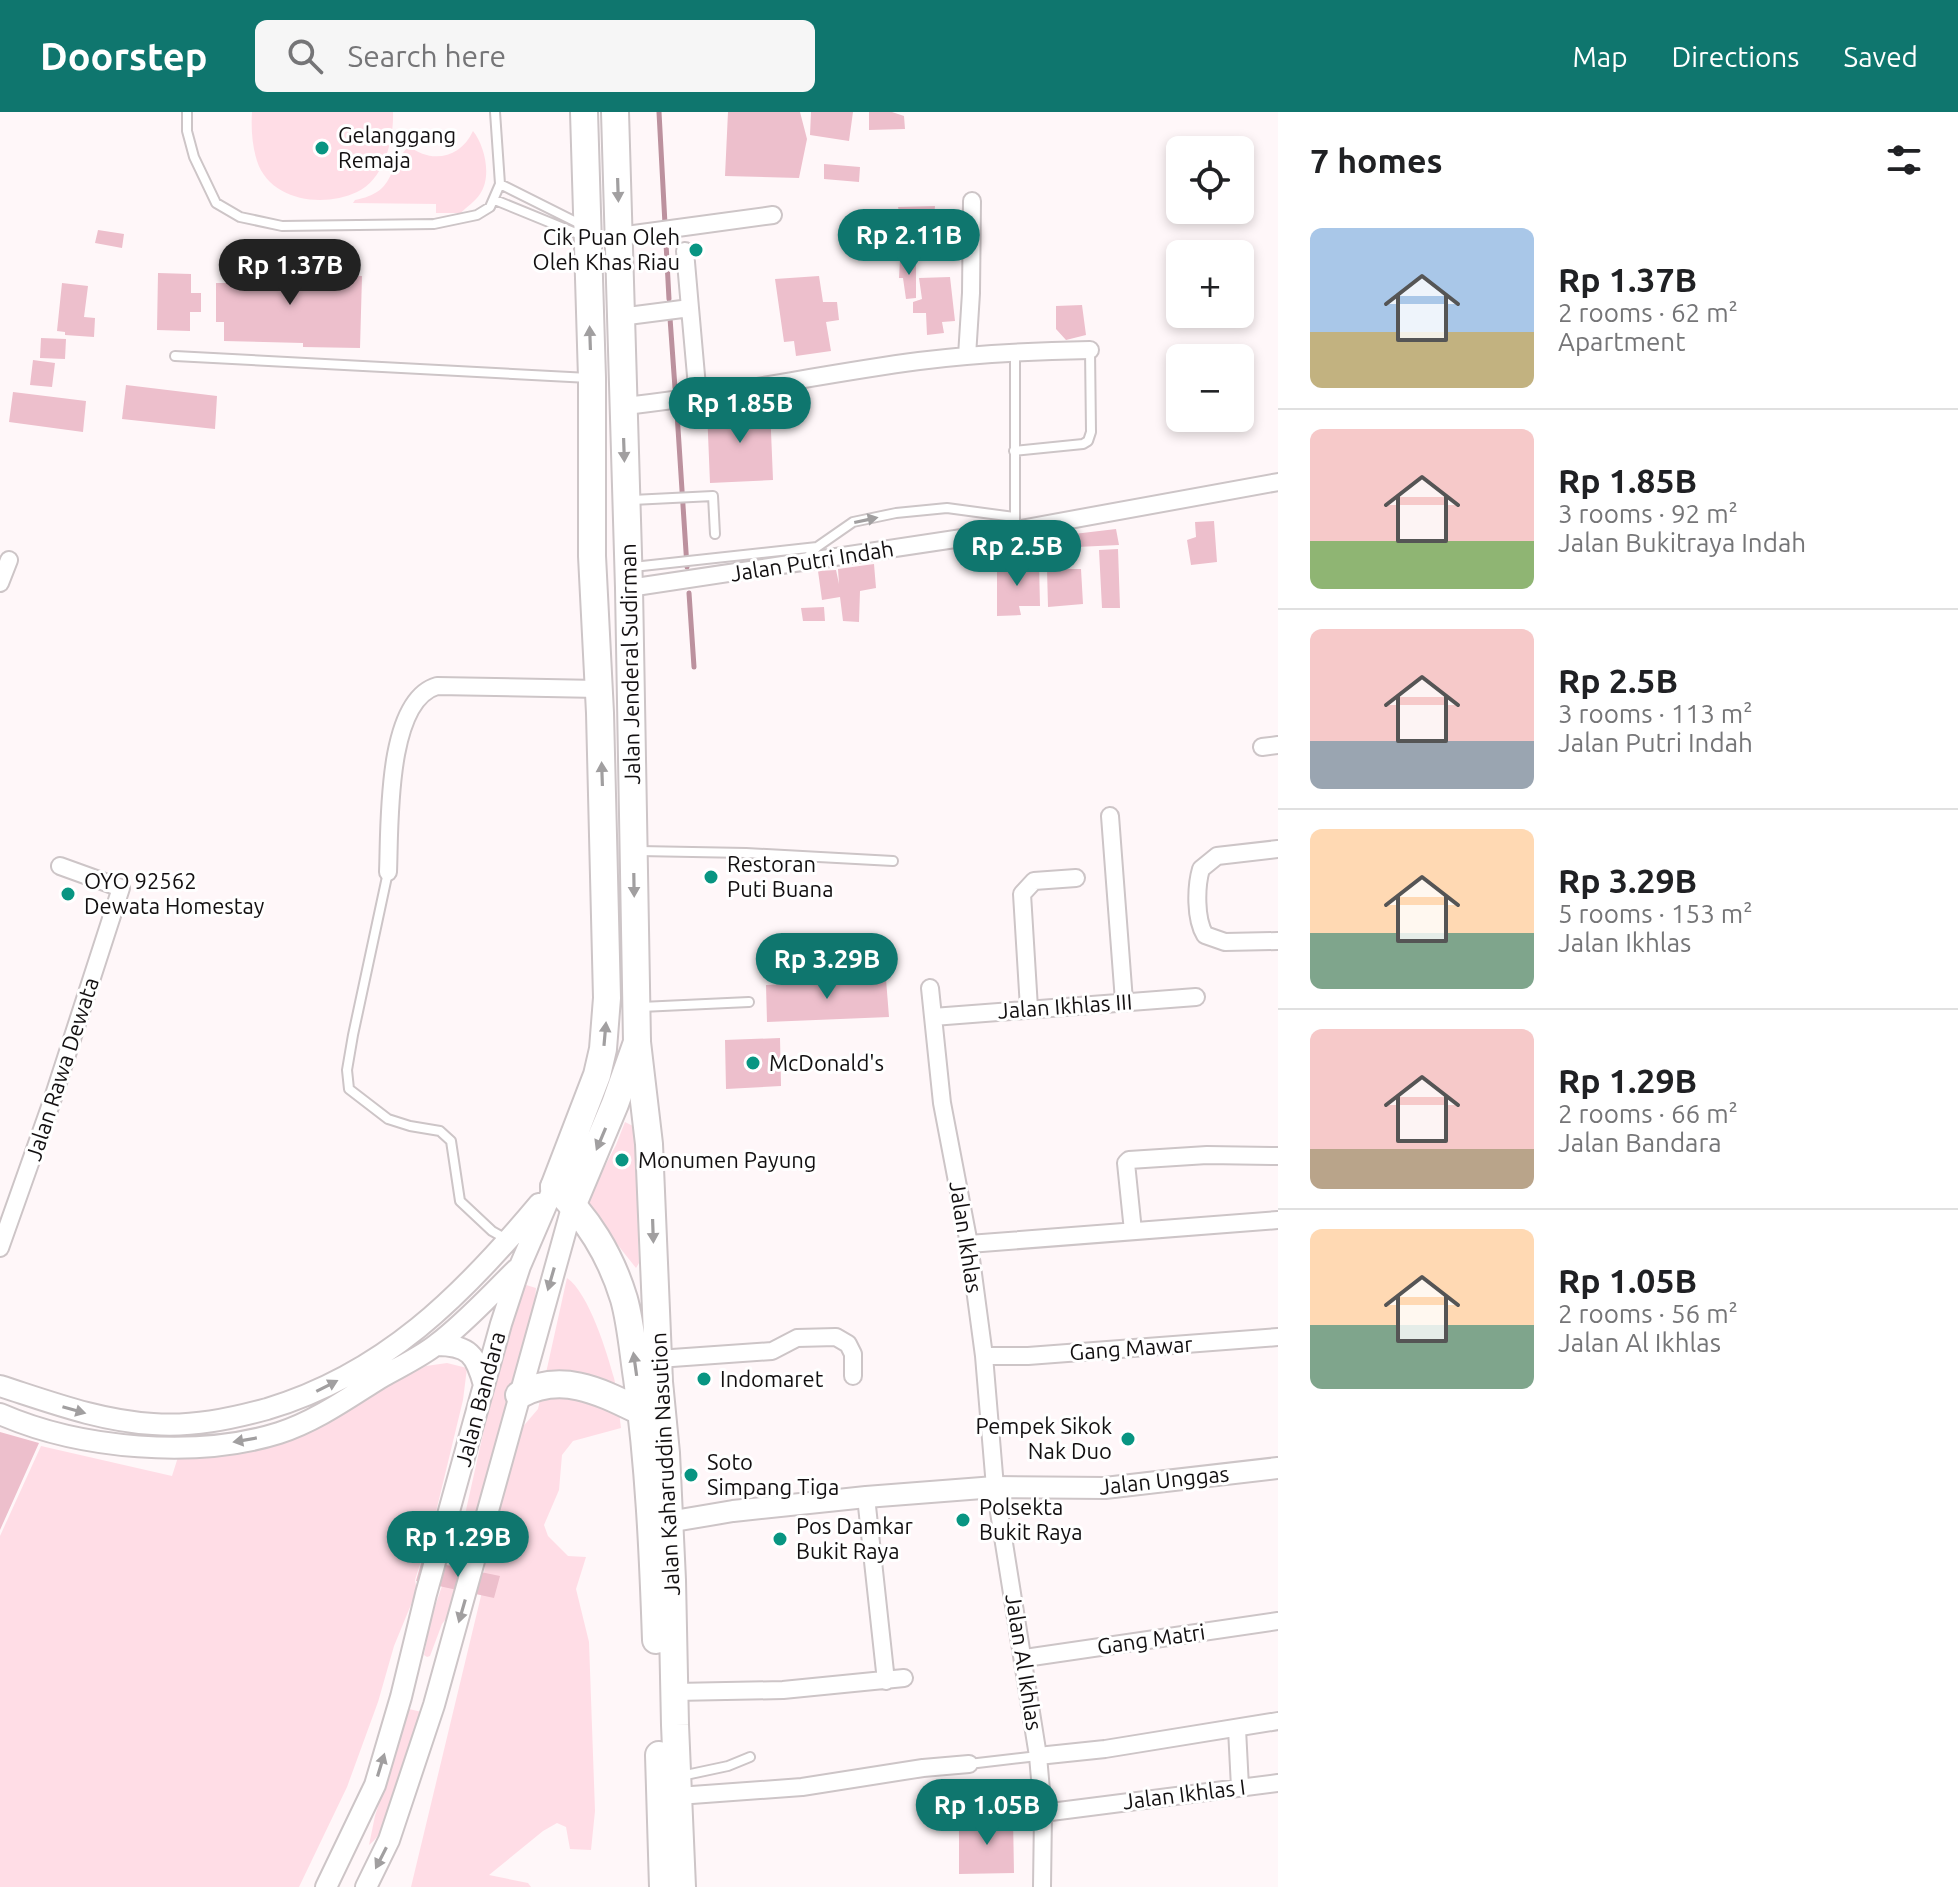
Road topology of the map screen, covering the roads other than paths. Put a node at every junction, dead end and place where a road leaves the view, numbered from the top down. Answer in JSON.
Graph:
{"nodes":[{"id":1,"x":187,"y":112,"type":"edge"},
{"id":2,"x":495,"y":112,"type":"edge"},
{"id":3,"x":584,"y":112,"type":"edge"},
{"id":4,"x":615,"y":112,"type":"edge"},
{"id":5,"x":500,"y":184,"type":"junction"},
{"id":6,"x":495,"y":200,"type":"junction"},
{"id":7,"x":972,"y":201,"type":"dead end"},
{"id":8,"x":773,"y":215,"type":"dead end"},
{"id":9,"x":587,"y":232,"type":"junction"},
{"id":10,"x":619,"y":236,"type":"junction"},
{"id":11,"x":685,"y":251,"type":"dead end"},
{"id":12,"x":690,"y":308,"type":"junction"},
{"id":13,"x":620,"y":317,"type":"junction"},
{"id":14,"x":1090,"y":350,"type":"joint"},
{"id":15,"x":1015,"y":354,"type":"junction"},
{"id":16,"x":175,"y":356,"type":"dead end"},
{"id":17,"x":967,"y":356,"type":"junction"},
{"id":18,"x":592,"y":378,"type":"junction"},
{"id":19,"x":698,"y":398,"type":"junction"},
{"id":20,"x":623,"y":406,"type":"junction"},
{"id":21,"x":1014,"y":451,"type":"junction"},
{"id":22,"x":1278,"y":482,"type":"edge"},
{"id":23,"x":625,"y":499,"type":"junction"},
{"id":24,"x":1015,"y":524,"type":"junction"},
{"id":25,"x":715,"y":534,"type":"dead end"},
{"id":26,"x":817,"y":547,"type":"junction"},
{"id":27,"x":592,"y":556,"type":"junction"},
{"id":28,"x":9,"y":560,"type":"dead end"},
{"id":29,"x":803,"y":562,"type":"junction"},
{"id":30,"x":628,"y":571,"type":"junction"},
{"id":31,"x":0,"y":583,"type":"edge"},
{"id":32,"x":599,"y":689,"type":"junction"},
{"id":33,"x":1110,"y":816,"type":"dead end"},
{"id":34,"x":1278,"y":849,"type":"edge"},
{"id":35,"x":634,"y":851,"type":"junction"},
{"id":36,"x":893,"y":861,"type":"dead end"},
{"id":37,"x":60,"y":866,"type":"dead end"},
{"id":38,"x":388,"y":872,"type":"joint"},
{"id":39,"x":1076,"y":878,"type":"dead end"},
{"id":40,"x":1278,"y":941,"type":"edge"},
{"id":41,"x":930,"y":988,"type":"dead end"},
{"id":42,"x":1196,"y":997,"type":"dead end"},
{"id":43,"x":1124,"y":1001,"type":"junction"},
{"id":44,"x":749,"y":1002,"type":"dead end"},
{"id":45,"x":636,"y":1007,"type":"junction"},
{"id":46,"x":1029,"y":1008,"type":"junction"},
{"id":47,"x":933,"y":1017,"type":"junction"},
{"id":48,"x":637,"y":1042,"type":"junction"},
{"id":49,"x":1278,"y":1156,"type":"edge"},
{"id":50,"x":564,"y":1195,"type":"junction"},
{"id":51,"x":1278,"y":1220,"type":"edge"},
{"id":52,"x":1133,"y":1231,"type":"junction"},
{"id":53,"x":509,"y":1240,"type":"junction"},
{"id":54,"x":969,"y":1244,"type":"junction"},
{"id":55,"x":0,"y":1248,"type":"edge"},
{"id":56,"x":520,"y":1266,"type":"junction"},
{"id":57,"x":1278,"y":1337,"type":"edge"},
{"id":58,"x":437,"y":1345,"type":"junction"},
{"id":59,"x":984,"y":1356,"type":"junction"},
{"id":60,"x":658,"y":1359,"type":"junction"},
{"id":61,"x":853,"y":1376,"type":"dead end"},
{"id":62,"x":484,"y":1385,"type":"junction"},
{"id":63,"x":0,"y":1386,"type":"edge"},
{"id":64,"x":519,"y":1395,"type":"junction"},
{"id":65,"x":642,"y":1412,"type":"junction"},
{"id":66,"x":0,"y":1414,"type":"edge"},
{"id":67,"x":1278,"y":1468,"type":"edge"},
{"id":68,"x":995,"y":1487,"type":"junction"},
{"id":69,"x":866,"y":1497,"type":"junction"},
{"id":70,"x":668,"y":1522,"type":"junction"},
{"id":71,"x":663,"y":1580,"type":"junction"},
{"id":72,"x":1278,"y":1621,"type":"edge"},
{"id":73,"x":1025,"y":1658,"type":"junction"},
{"id":74,"x":904,"y":1678,"type":"dead end"},
{"id":75,"x":886,"y":1681,"type":"junction"},
{"id":76,"x":675,"y":1692,"type":"junction"},
{"id":77,"x":401,"y":1697,"type":"junction"},
{"id":78,"x":434,"y":1705,"type":"junction"},
{"id":79,"x":1278,"y":1721,"type":"edge"},
{"id":80,"x":1237,"y":1729,"type":"junction"},
{"id":81,"x":1038,"y":1756,"type":"junction"},
{"id":82,"x":750,"y":1757,"type":"dead end"},
{"id":83,"x":969,"y":1764,"type":"joint"},
{"id":84,"x":1278,"y":1783,"type":"edge"},
{"id":85,"x":677,"y":1787,"type":"junction"},
{"id":86,"x":1240,"y":1787,"type":"junction"},
{"id":87,"x":1043,"y":1813,"type":"junction"},
{"id":88,"x":326,"y":1887,"type":"edge"},
{"id":89,"x":366,"y":1887,"type":"edge"},
{"id":90,"x":663,"y":1887,"type":"edge"},
{"id":91,"x":682,"y":1887,"type":"edge"},
{"id":92,"x":1042,"y":1887,"type":"edge"}],
"edges":[{"from":1,"to":6,"type":"lane"},
{"from":2,"to":5,"type":"lane"},
{"from":3,"to":9,"type":"main road","name":"Jalan Jenderal Sudirman"},
{"from":4,"to":10,"type":"main road","name":"Jalan Jenderal Sudirman","one_way":true},
{"from":5,"to":6,"type":"lane"},
{"from":5,"to":9,"type":"lane"},
{"from":6,"to":9,"type":"lane"},
{"from":7,"to":17,"type":"street"},
{"from":8,"to":10,"type":"street"},
{"from":18,"to":9,"type":"main road","name":"Jalan Jenderal Sudirman","one_way":true},
{"from":10,"to":13,"type":"main road","name":"Jalan Jenderal Sudirman"},
{"from":11,"to":12,"type":"street"},
{"from":12,"to":13,"type":"street"},
{"from":12,"to":19,"type":"street"},
{"from":13,"to":20,"type":"main road","name":"Jalan Jenderal Sudirman"},
{"from":14,"to":15,"type":"street"},
{"from":14,"to":21,"type":"lane"},
{"from":15,"to":17,"type":"street"},
{"from":15,"to":21,"type":"lane"},
{"from":16,"to":18,"type":"lane"},
{"from":17,"to":19,"type":"street"},
{"from":18,"to":27,"type":"main road","name":"Jalan Jenderal Sudirman"},
{"from":19,"to":20,"type":"street"},
{"from":20,"to":23,"type":"main road","name":"Jalan Jenderal Sudirman","one_way":true},
{"from":21,"to":24,"type":"lane"},
{"from":22,"to":24,"type":"street","name":"Jalan Putri Indah"},
{"from":23,"to":25,"type":"lane"},
{"from":23,"to":30,"type":"main road","name":"Jalan Jenderal Sudirman"},
{"from":26,"to":24,"type":"lane","one_way":true},
{"from":24,"to":29,"type":"street","name":"Jalan Putri Indah"},
{"from":26,"to":29,"type":"lane"},
{"from":26,"to":30,"type":"lane"},
{"from":27,"to":30,"type":"main road"},
{"from":27,"to":32,"type":"main road","name":"Jalan Jenderal Sudirman"},
{"from":28,"to":31,"type":"street"},
{"from":29,"to":30,"type":"street","name":"Jalan Putri Indah"},
{"from":30,"to":35,"type":"main road","name":"Jalan Jenderal Sudirman"},
{"from":32,"to":38,"type":"street"},
{"from":50,"to":32,"type":"main road","name":"Jalan Jenderal Sudirman","one_way":true},
{"from":33,"to":43,"type":"street"},
{"from":34,"to":40,"type":"street"},
{"from":35,"to":36,"type":"lane"},
{"from":35,"to":45,"type":"main road","name":"Jalan Jenderal Sudirman","one_way":true},
{"from":37,"to":55,"type":"street","name":"Jalan Rawa Dewata"},
{"from":38,"to":53,"type":"lane"},
{"from":39,"to":46,"type":"street"},
{"from":41,"to":47,"type":"street","name":"Jalan Ikhlas"},
{"from":42,"to":43,"type":"street","name":"Jalan Ikhlas III"},
{"from":43,"to":46,"type":"street","name":"Jalan Ikhlas III"},
{"from":44,"to":45,"type":"lane"},
{"from":45,"to":48,"type":"main road","name":"Jalan Jenderal Sudirman"},
{"from":46,"to":47,"type":"street","name":"Jalan Ikhlas III"},
{"from":47,"to":54,"type":"street","name":"Jalan Ikhlas"},
{"from":48,"to":50,"type":"main road","name":"Jalan Jenderal Sudirman","one_way":true},
{"from":48,"to":60,"type":"main road","name":"Jalan Kaharuddin Nasution","one_way":true},
{"from":49,"to":52,"type":"street"},
{"from":50,"to":53,"type":"street"},
{"from":50,"to":56,"type":"street"},
{"from":50,"to":64,"type":"street","name":"Jalan Bandara","one_way":true},
{"from":65,"to":50,"type":"main road","name":"Jalan Kaharuddin Nasution","one_way":true},
{"from":51,"to":52,"type":"street"},
{"from":52,"to":54,"type":"street"},
{"from":63,"to":53,"type":"street","one_way":true},
{"from":54,"to":59,"type":"street","name":"Jalan Ikhlas"},
{"from":56,"to":58,"type":"street"},
{"from":56,"to":62,"type":"street","name":"Jalan Bandara"},
{"from":57,"to":59,"type":"street","name":"Gang Mawar"},
{"from":58,"to":62,"type":"street"},
{"from":58,"to":66,"type":"street","one_way":true},
{"from":59,"to":68,"type":"street","name":"Jalan Ikhlas"},
{"from":60,"to":61,"type":"street"},
{"from":60,"to":70,"type":"main road","name":"Jalan Kaharuddin Nasution"},
{"from":62,"to":77,"type":"street","name":"Jalan Bandara"},
{"from":64,"to":65,"type":"main road"},
{"from":64,"to":78,"type":"street","name":"Jalan Bandara","one_way":true},
{"from":65,"to":71,"type":"main road","name":"Jalan Kaharuddin Nasution"},
{"from":67,"to":68,"type":"street","name":"Jalan Unggas"},
{"from":68,"to":69,"type":"street","name":"Jalan Unggas"},
{"from":68,"to":73,"type":"street","name":"Jalan Al Ikhlas"},
{"from":69,"to":70,"type":"street","name":"Jalan Unggas"},
{"from":69,"to":75,"type":"street"},
{"from":70,"to":71,"type":"main road","name":"Jalan Kaharuddin Nasution"},
{"from":71,"to":76,"type":"main road","name":"Jalan Kaharuddin Nasution"},
{"from":71,"to":90,"type":"main road","name":"Jalan Kaharuddin Nasution"},
{"from":72,"to":73,"type":"street","name":"Gang Matri"},
{"from":73,"to":81,"type":"street","name":"Jalan Al Ikhlas"},
{"from":74,"to":75,"type":"street"},
{"from":75,"to":76,"type":"street"},
{"from":76,"to":85,"type":"main road","name":"Jalan Kaharuddin Nasution"},
{"from":77,"to":78,"type":"street"},
{"from":88,"to":77,"type":"street","name":"Jalan Bandara","one_way":true},
{"from":78,"to":89,"type":"street","name":"Jalan Bandara","one_way":true},
{"from":79,"to":80,"type":"street"},
{"from":80,"to":81,"type":"street"},
{"from":80,"to":86,"type":"street"},
{"from":81,"to":83,"type":"lane"},
{"from":81,"to":87,"type":"street","name":"Jalan Al Ikhlas"},
{"from":82,"to":85,"type":"lane"},
{"from":83,"to":85,"type":"street"},
{"from":84,"to":86,"type":"street","name":"Jalan Ikhlas I"},
{"from":85,"to":91,"type":"main road","name":"Jalan Kaharuddin Nasution"},
{"from":86,"to":87,"type":"street","name":"Jalan Ikhlas I"},
{"from":87,"to":92,"type":"street","name":"Jalan Al Ikhlas"}]}
